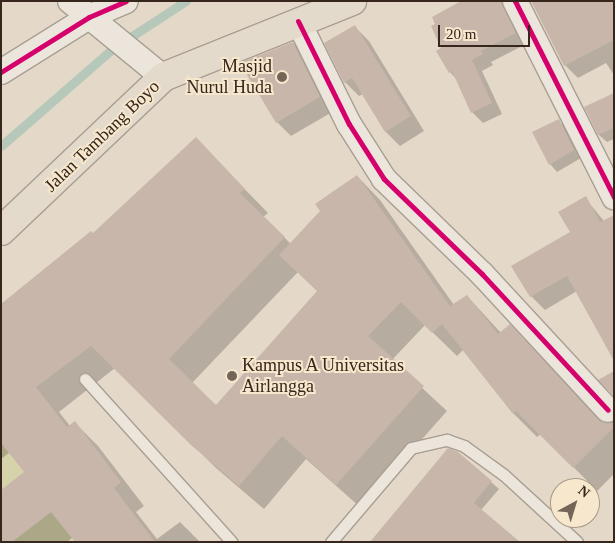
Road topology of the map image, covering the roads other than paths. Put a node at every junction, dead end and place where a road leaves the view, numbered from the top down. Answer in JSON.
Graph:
{"nodes":[{"id":1,"x":70,"y":1,"type":"edge"},
{"id":2,"x":126,"y":1,"type":"edge"},
{"id":3,"x":352,"y":1,"type":"edge"},
{"id":4,"x":516,"y":1,"type":"edge"},
{"id":5,"x":298,"y":21,"type":"junction"},
{"id":6,"x":96,"y":22,"type":"junction"},
{"id":7,"x":1,"y":72,"type":"edge"},
{"id":8,"x":164,"y":77,"type":"junction"},
{"id":9,"x":614,"y":197,"type":"edge"},
{"id":10,"x":1,"y":231,"type":"edge"},
{"id":11,"x":85,"y":379,"type":"dead end"},
{"id":12,"x":608,"y":410,"type":"dead end"},
{"id":13,"x":232,"y":542,"type":"edge"},
{"id":14,"x":331,"y":542,"type":"edge"},
{"id":15,"x":576,"y":542,"type":"edge"}],
"edges":[{"from":1,"to":6,"type":"street"},
{"from":2,"to":6,"type":"street"},
{"from":3,"to":5,"type":"main road","name":"Jalan Tambang Boyo"},
{"from":4,"to":9,"type":"street"},
{"from":5,"to":8,"type":"main road","name":"Jalan Tambang Boyo"},
{"from":5,"to":12,"type":"street"},
{"from":6,"to":7,"type":"street"},
{"from":6,"to":8,"type":"street"},
{"from":8,"to":10,"type":"main road","name":"Jalan Tambang Boyo"},
{"from":11,"to":13,"type":"lane"},
{"from":14,"to":15,"type":"lane"}]}
